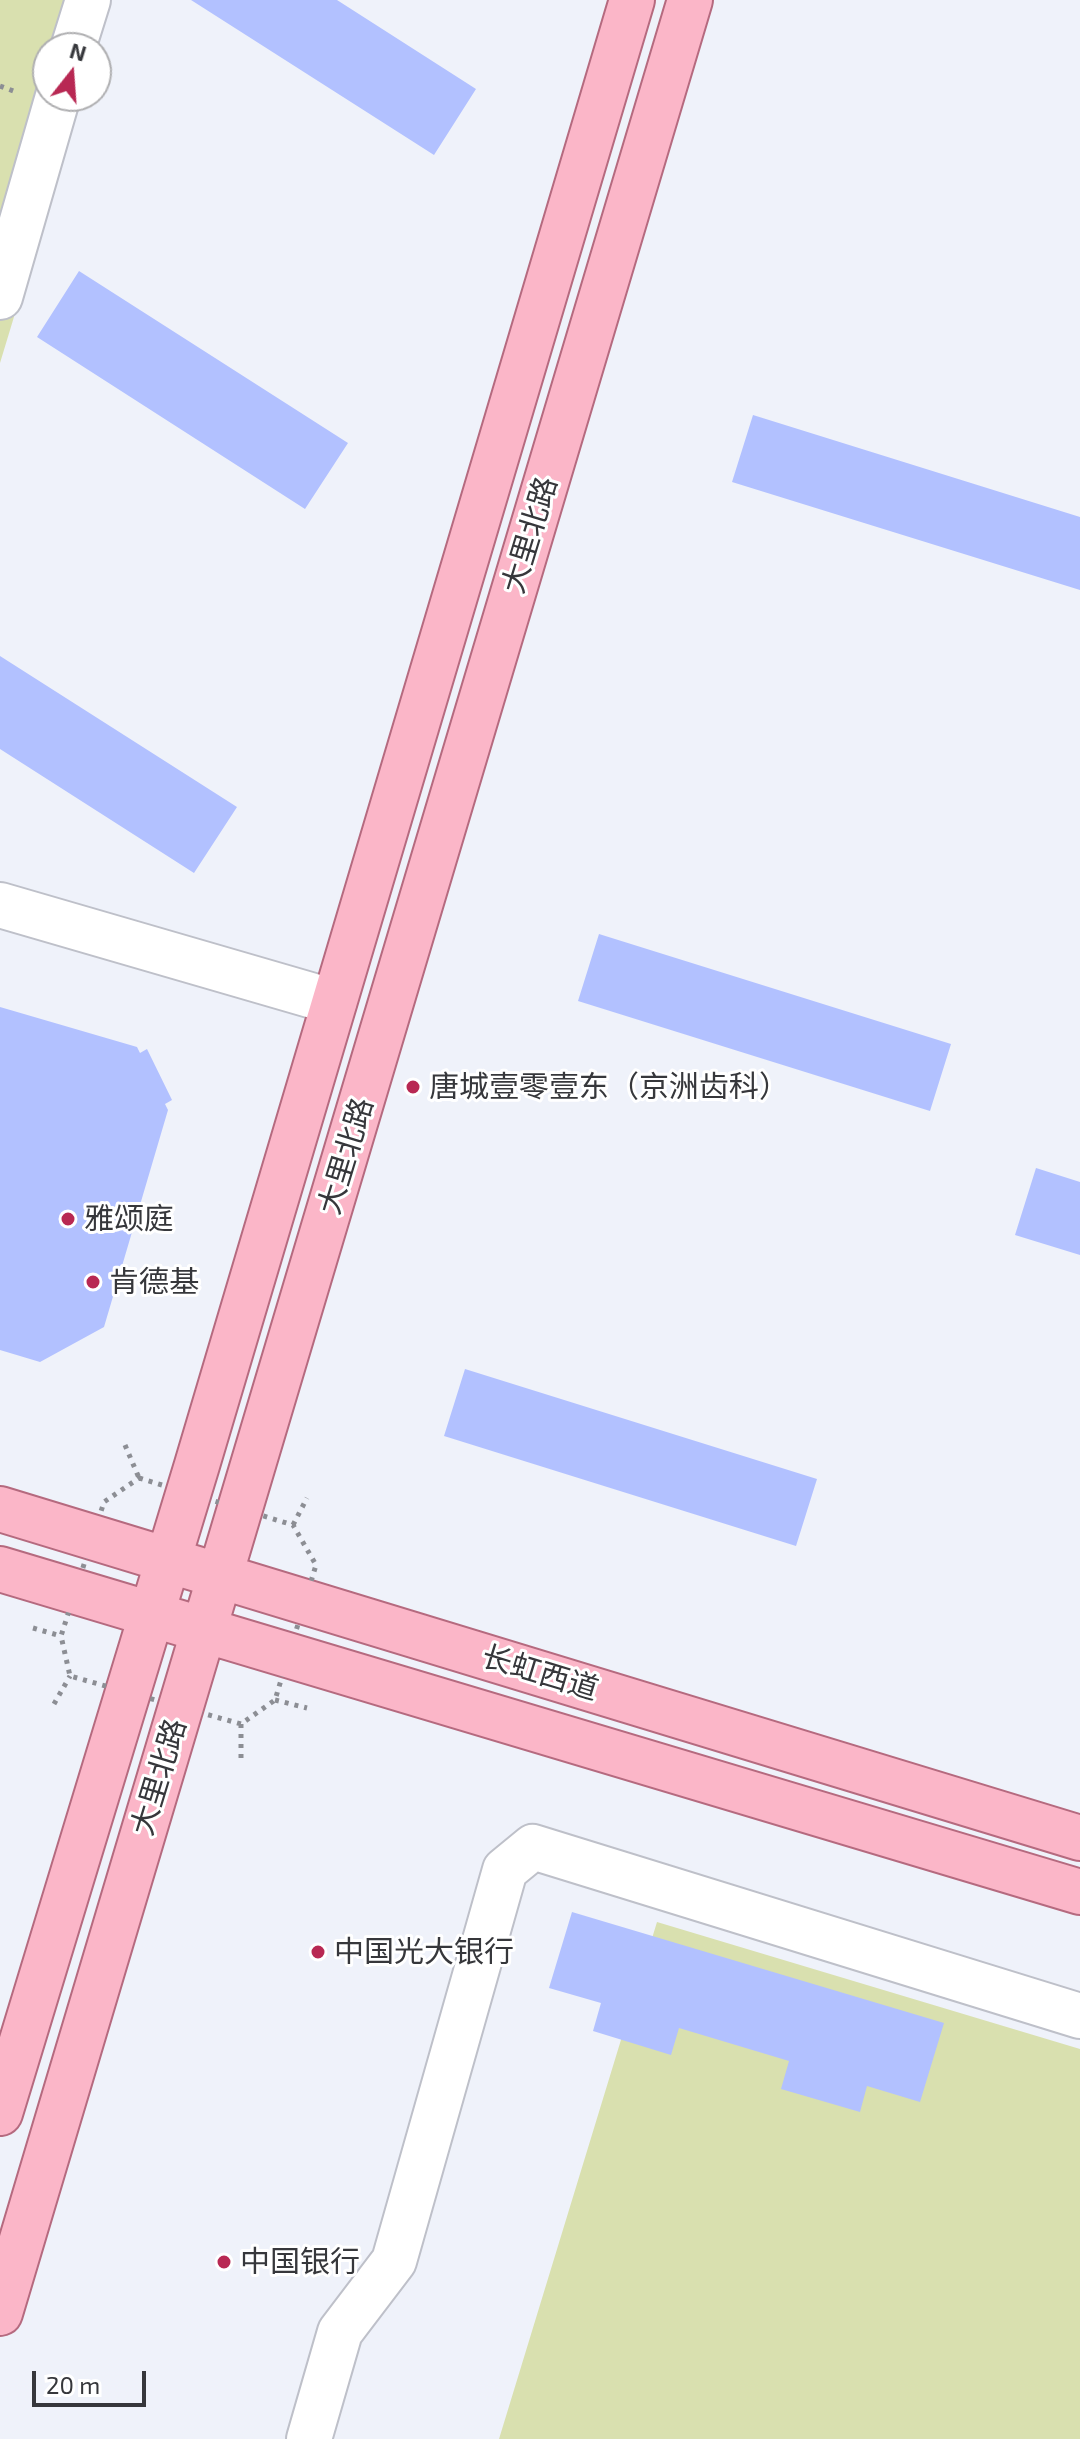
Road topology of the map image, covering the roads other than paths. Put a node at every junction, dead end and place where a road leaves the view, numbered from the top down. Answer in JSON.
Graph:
{"nodes":[{"id":1,"x":88,"y":0,"type":"edge"},
{"id":2,"x":632,"y":0,"type":"edge"},
{"id":3,"x":690,"y":0,"type":"edge"},
{"id":4,"x":78,"y":32,"type":"edge"},
{"id":5,"x":53,"y":112,"type":"edge"},
{"id":6,"x":0,"y":297,"type":"edge"},
{"id":7,"x":0,"y":905,"type":"edge"},
{"id":8,"x":334,"y":1002,"type":"junction"},
{"id":9,"x":0,"y":1509,"type":"edge"},
{"id":10,"x":168,"y":1561,"type":"junction"},
{"id":11,"x":0,"y":1569,"type":"edge"},
{"id":12,"x":221,"y":1577,"type":"junction"},
{"id":13,"x":150,"y":1614,"type":"junction"},
{"id":14,"x":203,"y":1630,"type":"junction"},
{"id":15,"x":1080,"y":1838,"type":"edge"},
{"id":16,"x":1080,"y":1892,"type":"edge"},
{"id":17,"x":1080,"y":2016,"type":"edge"},
{"id":18,"x":0,"y":2113,"type":"edge"},
{"id":19,"x":0,"y":2313,"type":"edge"},
{"id":20,"x":309,"y":2439,"type":"edge"}],
"edges":[{"from":1,"to":4,"type":"lane"},
{"from":2,"to":8,"type":"main road","name":"大里北路"},
{"from":3,"to":12,"type":"main road","name":"大里北路"},
{"from":5,"to":6,"type":"lane"},
{"from":7,"to":8,"type":"lane"},
{"from":8,"to":10,"type":"main road","name":"大里北路"},
{"from":9,"to":10,"type":"main road","name":"长虹西道"},
{"from":10,"to":12,"type":"main road","name":"长虹西道"},
{"from":10,"to":13,"type":"main road","name":"大里北路"},
{"from":11,"to":13,"type":"main road","name":"长虹西道"},
{"from":12,"to":14,"type":"main road","name":"大里北路"},
{"from":12,"to":15,"type":"main road","name":"长虹西道"},
{"from":13,"to":14,"type":"main road","name":"长虹西道"},
{"from":13,"to":18,"type":"main road","name":"大里北路"},
{"from":14,"to":16,"type":"main road","name":"长虹西道"},
{"from":14,"to":19,"type":"main road","name":"大里北路"},
{"from":17,"to":20,"type":"lane"}]}
